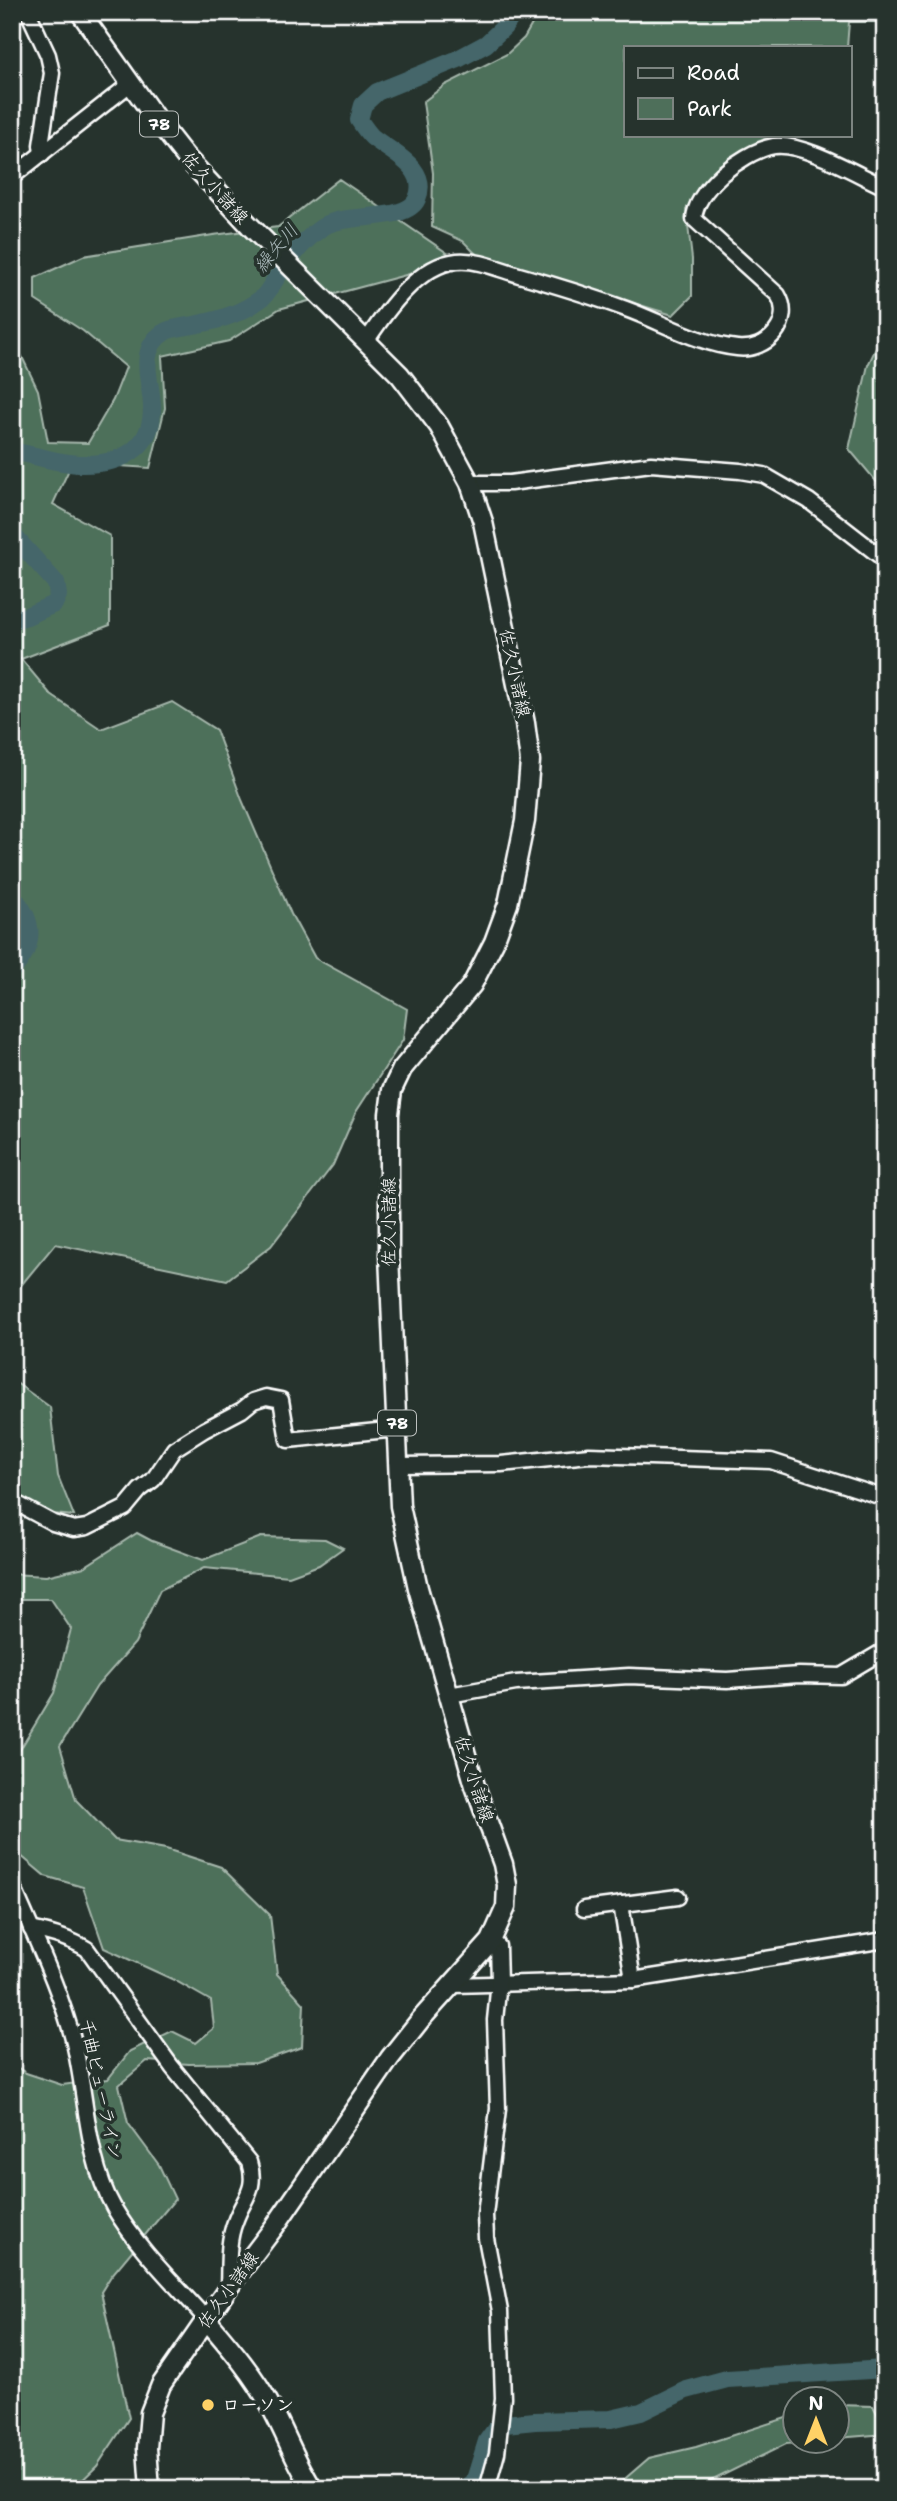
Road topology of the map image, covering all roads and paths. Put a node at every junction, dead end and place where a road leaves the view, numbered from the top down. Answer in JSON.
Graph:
{"nodes":[{"id":1,"x":28,"y":12,"type":"edge"},
{"id":2,"x":80,"y":12,"type":"edge"},
{"id":3,"x":130,"y":84,"type":"junction"},
{"id":4,"x":42,"y":154,"type":"junction"},
{"id":5,"x":12,"y":177,"type":"edge"},
{"id":6,"x":885,"y":187,"type":"edge"},
{"id":7,"x":367,"y":340,"type":"junction"},
{"id":8,"x":470,"y":483,"type":"junction"},
{"id":9,"x":885,"y":560,"type":"edge"},
{"id":10,"x":397,"y":1429,"type":"junction"},
{"id":11,"x":398,"y":1465,"type":"junction"},
{"id":12,"x":885,"y":1499,"type":"edge"},
{"id":13,"x":12,"y":1501,"type":"edge"},
{"id":14,"x":885,"y":1650,"type":"edge"},
{"id":15,"x":449,"y":1695,"type":"junction"},
{"id":16,"x":12,"y":1884,"type":"edge"},
{"id":17,"x":678,"y":1897,"type":"dead end"},
{"id":18,"x":621,"y":1905,"type":"junction"},
{"id":19,"x":584,"y":1909,"type":"dead end"},
{"id":20,"x":31,"y":1929,"type":"junction"},
{"id":21,"x":885,"y":1940,"type":"edge"},
{"id":22,"x":491,"y":1941,"type":"junction"},
{"id":23,"x":633,"y":1980,"type":"junction"},
{"id":24,"x":453,"y":1985,"type":"junction"},
{"id":25,"x":498,"y":1985,"type":"junction"},
{"id":26,"x":228,"y":2288,"type":"junction"},
{"id":27,"x":206,"y":2319,"type":"junction"},
{"id":28,"x":150,"y":2489,"type":"edge"},
{"id":29,"x":313,"y":2489,"type":"edge"},
{"id":30,"x":487,"y":2489,"type":"edge"}],
"edges":[{"from":1,"to":4,"type":"street"},
{"from":2,"to":3,"type":"main road","name":"佐久小諸線","number":"78"},
{"from":3,"to":4,"type":"street"},
{"from":3,"to":7,"type":"main road","name":"佐久小諸線","number":"78"},
{"from":4,"to":5,"type":"street"},
{"from":6,"to":7,"type":"street"},
{"from":7,"to":8,"type":"main road","name":"佐久小諸線","number":"78"},
{"from":8,"to":9,"type":"street"},
{"from":8,"to":10,"type":"main road","name":"佐久小諸線","number":"78"},
{"from":10,"to":11,"type":"main road","name":"佐久小諸線","number":"78"},
{"from":10,"to":13,"type":"street"},
{"from":11,"to":12,"type":"street"},
{"from":11,"to":15,"type":"main road","name":"佐久小諸線","number":"78"},
{"from":14,"to":15,"type":"street"},
{"from":15,"to":22,"type":"main road","name":"佐久小諸線","number":"78"},
{"from":16,"to":20,"type":"street","name":"千曲ビューライン"},
{"from":17,"to":18,"type":"street"},
{"from":18,"to":19,"type":"street"},
{"from":18,"to":23,"type":"street"},
{"from":20,"to":26,"type":"street"},
{"from":20,"to":27,"type":"street","name":"千曲ビューライン"},
{"from":21,"to":23,"type":"street"},
{"from":22,"to":24,"type":"main road","name":"佐久小諸線","number":"78"},
{"from":22,"to":25,"type":"street"},
{"from":23,"to":25,"type":"street"},
{"from":24,"to":25,"type":"street"},
{"from":24,"to":26,"type":"main road","name":"佐久小諸線","number":"78"},
{"from":25,"to":30,"type":"street"},
{"from":26,"to":27,"type":"main road","name":"佐久小諸線","number":"78"},
{"from":27,"to":28,"type":"main road","name":"佐久小諸線","number":"78"},
{"from":27,"to":29,"type":"main road"}]}
